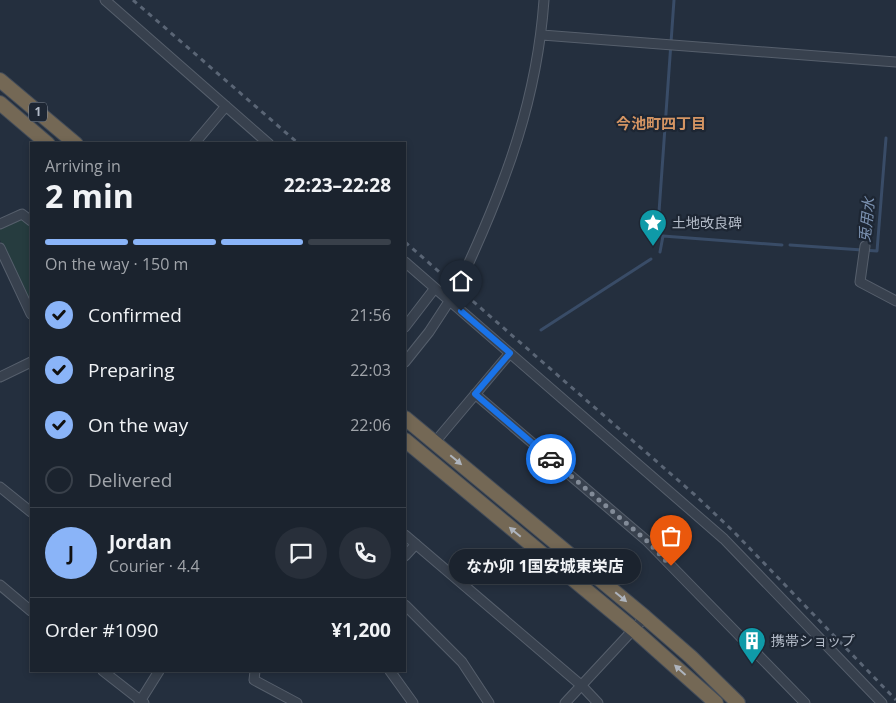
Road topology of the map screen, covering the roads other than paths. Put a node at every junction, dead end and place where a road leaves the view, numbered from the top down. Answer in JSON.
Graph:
{"nodes":[{"id":1,"x":105,"y":0,"type":"edge"},
{"id":2,"x":544,"y":0,"type":"edge"},
{"id":3,"x":542,"y":35,"type":"junction"},
{"id":4,"x":896,"y":62,"type":"edge"},
{"id":5,"x":0,"y":80,"type":"edge"},
{"id":6,"x":0,"y":103,"type":"edge"},
{"id":7,"x":226,"y":106,"type":"junction"},
{"id":8,"x":46,"y":142,"type":"edge"},
{"id":9,"x":74,"y":142,"type":"edge"},
{"id":10,"x":197,"y":142,"type":"edge"},
{"id":11,"x":268,"y":142,"type":"edge"},
{"id":12,"x":30,"y":220,"type":"edge"},
{"id":13,"x":0,"y":224,"type":"edge"},
{"id":14,"x":865,"y":246,"type":"dead end"},
{"id":15,"x":0,"y":248,"type":"edge"},
{"id":16,"x":406,"y":263,"type":"edge"},
{"id":17,"x":466,"y":269,"type":"tunnel mouth"},
{"id":18,"x":435,"y":288,"type":"junction"},
{"id":19,"x":896,"y":301,"type":"edge"},
{"id":20,"x":448,"y":302,"type":"tunnel mouth"},
{"id":21,"x":30,"y":312,"type":"edge"},
{"id":22,"x":406,"y":326,"type":"edge"},
{"id":23,"x":510,"y":353,"type":"junction"},
{"id":24,"x":406,"y":361,"type":"edge"},
{"id":25,"x":30,"y":362,"type":"edge"},
{"id":26,"x":0,"y":377,"type":"edge"},
{"id":27,"x":475,"y":394,"type":"junction"},
{"id":28,"x":406,"y":419,"type":"edge"},
{"id":29,"x":406,"y":441,"type":"edge"},
{"id":30,"x":435,"y":442,"type":"junction"},
{"id":31,"x":0,"y":487,"type":"edge"},
{"id":32,"x":30,"y":511,"type":"edge"},
{"id":33,"x":406,"y":536,"type":"edge"},
{"id":34,"x":416,"y":544,"type":"junction"},
{"id":35,"x":406,"y":555,"type":"edge"},
{"id":36,"x":0,"y":585,"type":"edge"},
{"id":37,"x":406,"y":605,"type":"edge"},
{"id":38,"x":30,"y":610,"type":"edge"},
{"id":39,"x":645,"y":617,"type":"junction"},
{"id":40,"x":634,"y":629,"type":"junction"},
{"id":41,"x":105,"y":672,"type":"edge"},
{"id":42,"x":158,"y":672,"type":"edge"},
{"id":43,"x":391,"y":672,"type":"edge"},
{"id":44,"x":255,"y":675,"type":"edge"},
{"id":45,"x":582,"y":686,"type":"junction"},
{"id":46,"x":141,"y":702,"type":"edge"},
{"id":47,"x":297,"y":703,"type":"edge"},
{"id":48,"x":413,"y":703,"type":"edge"},
{"id":49,"x":489,"y":703,"type":"edge"},
{"id":50,"x":565,"y":703,"type":"edge"},
{"id":51,"x":598,"y":703,"type":"edge"},
{"id":52,"x":716,"y":703,"type":"edge"},
{"id":53,"x":738,"y":703,"type":"edge"},
{"id":54,"x":805,"y":703,"type":"edge"},
{"id":55,"x":882,"y":703,"type":"edge"}],
"edges":[{"from":1,"to":7,"type":"street"},
{"from":2,"to":3,"type":"street"},
{"from":3,"to":4,"type":"street"},
{"from":3,"to":17,"type":"street"},
{"from":5,"to":9,"type":"highway","number":"1"},
{"from":6,"to":8,"type":"highway","number":"1"},
{"from":7,"to":10,"type":"street"},
{"from":7,"to":11,"type":"street"},
{"from":12,"to":13,"type":"street"},
{"from":14,"to":19,"type":"street"},
{"from":15,"to":21,"type":"street"},
{"from":16,"to":18,"type":"street"},
{"from":18,"to":22,"type":"street"},
{"from":18,"to":23,"type":"street"},
{"from":20,"to":24,"type":"street"},
{"from":23,"to":27,"type":"street"},
{"from":23,"to":55,"type":"street"},
{"from":25,"to":26,"type":"street"},
{"from":27,"to":30,"type":"street"},
{"from":27,"to":54,"type":"street"},
{"from":28,"to":30,"type":"highway"},
{"from":40,"to":29,"type":"highway","one_way":true},
{"from":30,"to":39,"type":"highway","one_way":true},
{"from":31,"to":32,"type":"street"},
{"from":33,"to":34,"type":"street"},
{"from":34,"to":35,"type":"street"},
{"from":34,"to":45,"type":"street"},
{"from":36,"to":38,"type":"street"},
{"from":37,"to":49,"type":"street"},
{"from":39,"to":40,"type":"street"},
{"from":39,"to":53,"type":"highway"},
{"from":40,"to":45,"type":"street"},
{"from":52,"to":40,"type":"highway","one_way":true},
{"from":41,"to":46,"type":"street"},
{"from":42,"to":46,"type":"street"},
{"from":43,"to":48,"type":"street"},
{"from":44,"to":47,"type":"street"},
{"from":45,"to":50,"type":"street"},
{"from":45,"to":51,"type":"street"}]}
